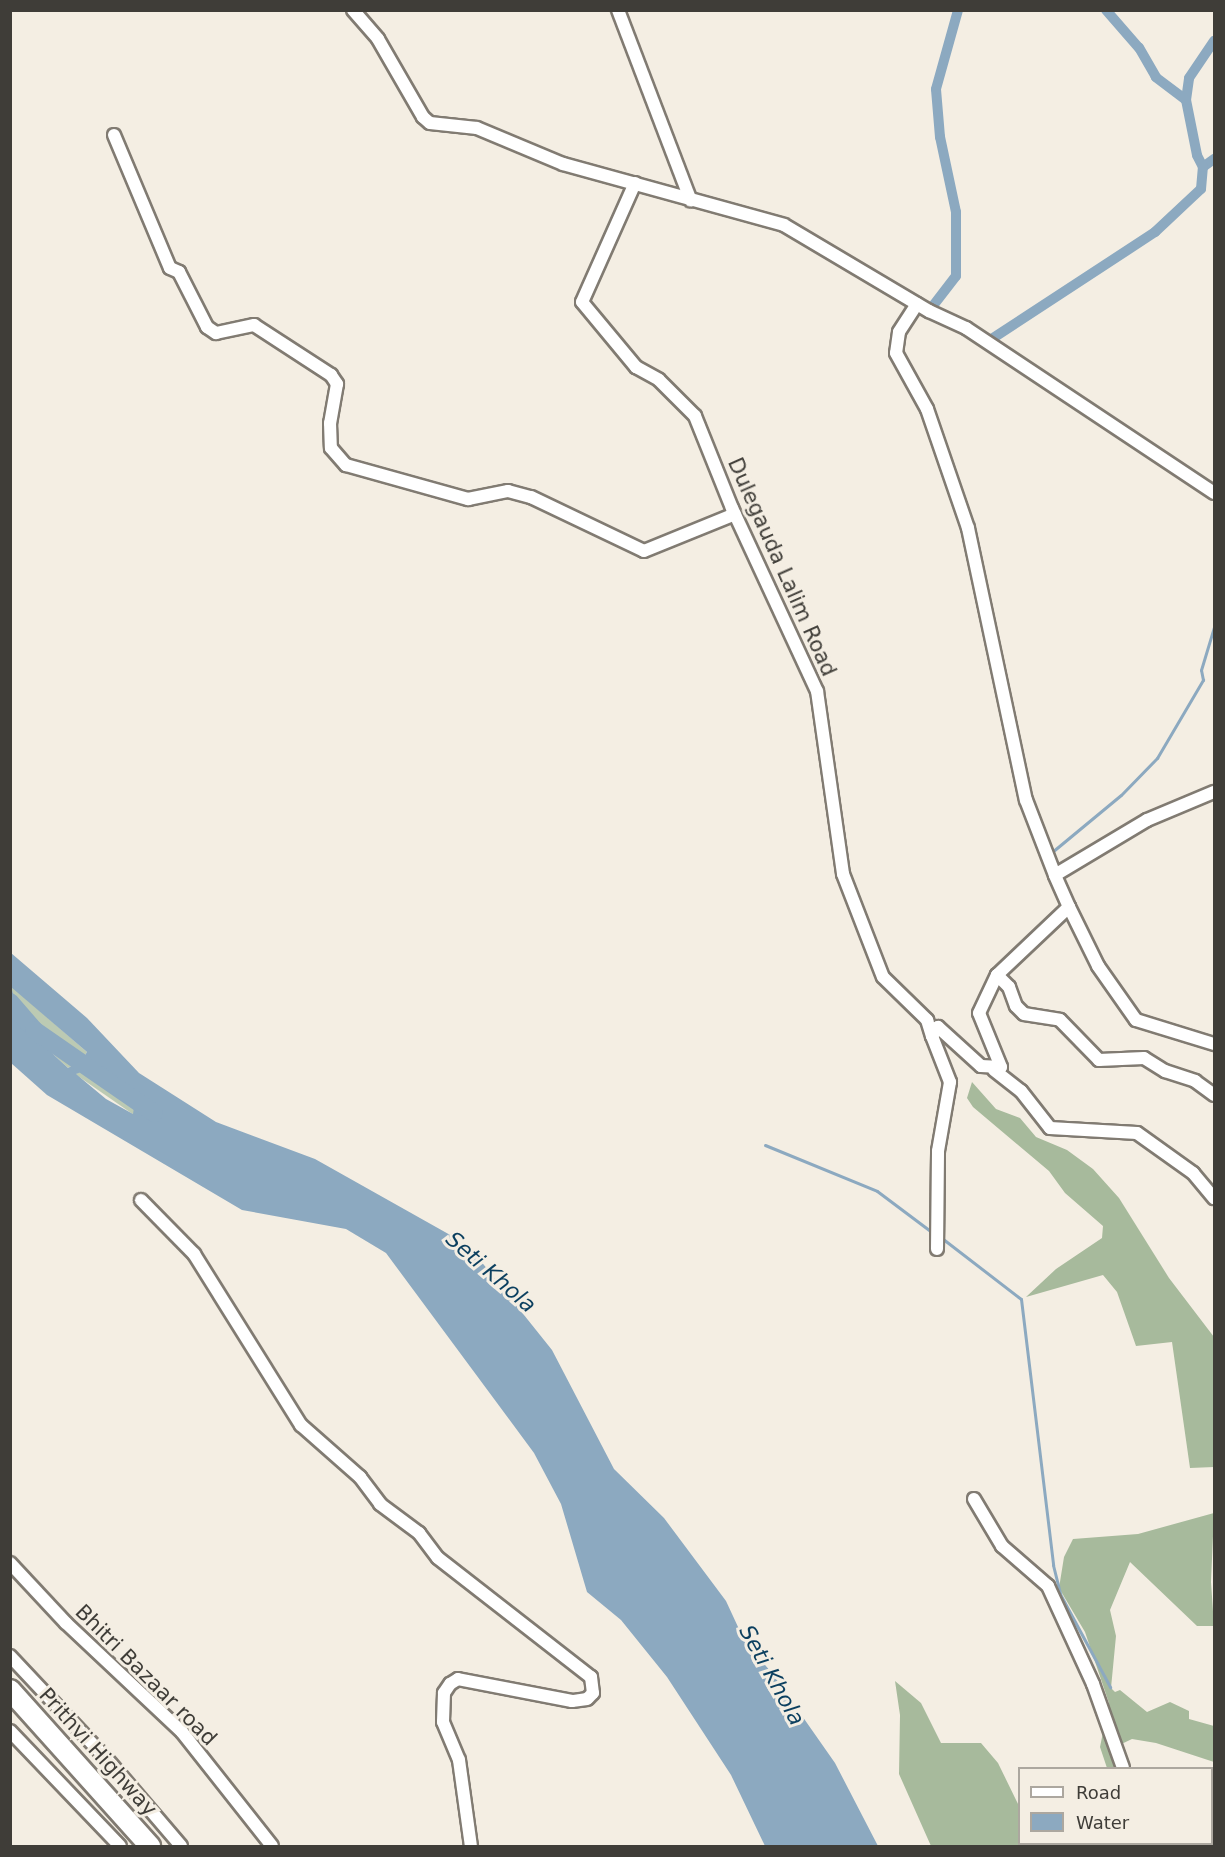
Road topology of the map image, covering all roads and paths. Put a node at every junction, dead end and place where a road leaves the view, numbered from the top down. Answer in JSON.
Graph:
{"nodes":[{"id":1,"x":353,"y":10,"type":"edge"},
{"id":2,"x":618,"y":10,"type":"edge"},
{"id":3,"x":114,"y":135,"type":"dead end"},
{"id":4,"x":635,"y":183,"type":"junction"},
{"id":5,"x":692,"y":201,"type":"junction"},
{"id":6,"x":917,"y":304,"type":"junction"},
{"id":7,"x":1215,"y":494,"type":"edge"},
{"id":8,"x":735,"y":514,"type":"junction"},
{"id":9,"x":1215,"y":792,"type":"edge"},
{"id":10,"x":1055,"y":875,"type":"junction"},
{"id":11,"x":1069,"y":907,"type":"junction"},
{"id":12,"x":997,"y":975,"type":"junction"},
{"id":13,"x":932,"y":1036,"type":"junction"},
{"id":14,"x":1215,"y":1044,"type":"edge"},
{"id":15,"x":994,"y":1070,"type":"junction"},
{"id":16,"x":1215,"y":1095,"type":"edge"},
{"id":17,"x":1215,"y":1198,"type":"edge"},
{"id":18,"x":141,"y":1200,"type":"dead end"},
{"id":19,"x":937,"y":1249,"type":"dead end"},
{"id":20,"x":974,"y":1499,"type":"dead end"},
{"id":21,"x":10,"y":1563,"type":"edge"},
{"id":22,"x":10,"y":1656,"type":"edge"},
{"id":23,"x":13,"y":1699,"type":"edge"},
{"id":24,"x":10,"y":1731,"type":"edge"},
{"id":25,"x":1123,"y":1767,"type":"edge"},
{"id":26,"x":120,"y":1846,"type":"edge"},
{"id":27,"x":150,"y":1846,"type":"edge"},
{"id":28,"x":181,"y":1846,"type":"edge"},
{"id":29,"x":272,"y":1846,"type":"edge"},
{"id":30,"x":471,"y":1846,"type":"edge"}],
"edges":[{"from":1,"to":4,"type":"street"},
{"from":2,"to":5,"type":"street"},
{"from":3,"to":8,"type":"street"},
{"from":4,"to":5,"type":"street"},
{"from":4,"to":8,"type":"street","name":"Dulegauda Lalim Road"},
{"from":5,"to":6,"type":"street"},
{"from":6,"to":7,"type":"street"},
{"from":6,"to":10,"type":"street"},
{"from":8,"to":13,"type":"street","name":"Dulegauda Lalim Road"},
{"from":9,"to":10,"type":"street"},
{"from":10,"to":11,"type":"street"},
{"from":11,"to":12,"type":"street"},
{"from":11,"to":14,"type":"street"},
{"from":12,"to":15,"type":"street"},
{"from":12,"to":16,"type":"street"},
{"from":13,"to":15,"type":"street"},
{"from":13,"to":19,"type":"street","name":"Dulegauda Lalim Road"},
{"from":15,"to":17,"type":"street"},
{"from":18,"to":30,"type":"street"},
{"from":20,"to":25,"type":"street"},
{"from":21,"to":29,"type":"street","name":"Bhitri Bazaar road"},
{"from":22,"to":28,"type":"street"},
{"from":23,"to":27,"type":"highway","name":"Prithvi Highway"},
{"from":24,"to":26,"type":"street"}]}
